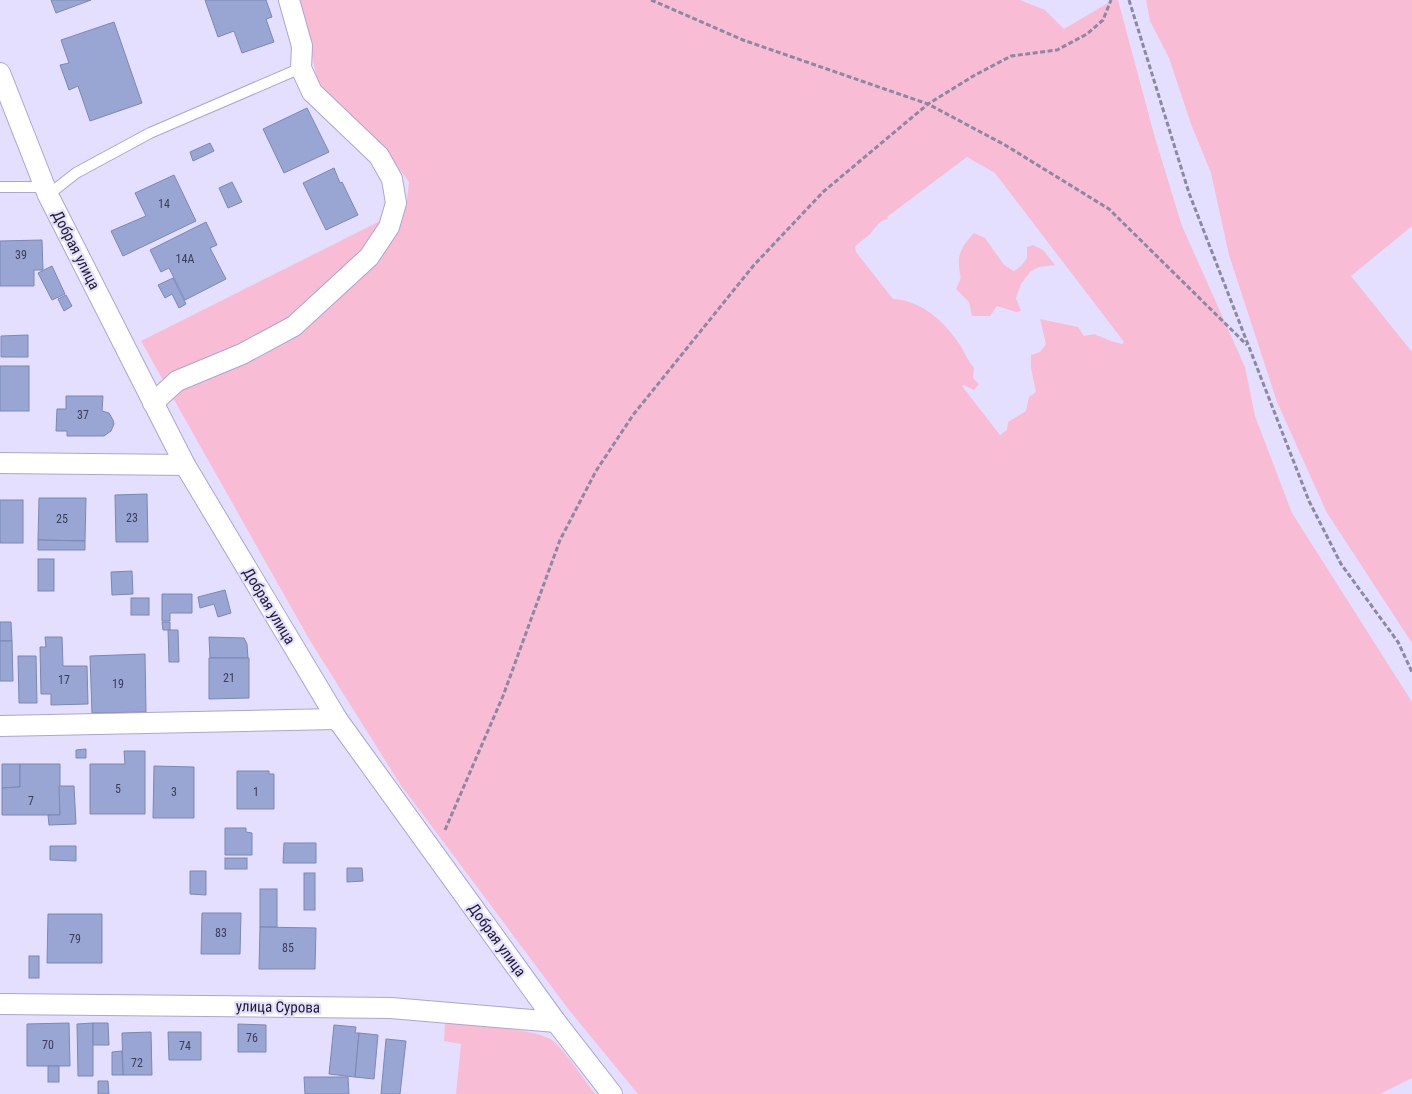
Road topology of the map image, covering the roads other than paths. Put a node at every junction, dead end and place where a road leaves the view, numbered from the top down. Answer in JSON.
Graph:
{"nodes":[{"id":1,"x":289,"y":0,"type":"edge"},
{"id":2,"x":300,"y":68,"type":"junction"},
{"id":3,"x":0,"y":73,"type":"edge"},
{"id":4,"x":0,"y":187,"type":"edge"},
{"id":5,"x":46,"y":191,"type":"junction"},
{"id":6,"x":153,"y":403,"type":"junction"},
{"id":7,"x":0,"y":463,"type":"edge"},
{"id":8,"x":185,"y":465,"type":"junction"},
{"id":9,"x":337,"y":719,"type":"junction"},
{"id":10,"x":0,"y":726,"type":"edge"},
{"id":11,"x":0,"y":1004,"type":"edge"},
{"id":12,"x":556,"y":1022,"type":"junction"},
{"id":13,"x":612,"y":1094,"type":"edge"}],
"edges":[{"from":1,"to":2,"type":"street"},
{"from":2,"to":5,"type":"lane"},
{"from":2,"to":6,"type":"street"},
{"from":3,"to":5,"type":"street","name":"Добрая улица"},
{"from":4,"to":5,"type":"lane"},
{"from":5,"to":6,"type":"street","name":"Добрая улица"},
{"from":6,"to":8,"type":"street","name":"Добрая улица"},
{"from":7,"to":8,"type":"street"},
{"from":8,"to":9,"type":"street","name":"Добрая улица"},
{"from":9,"to":10,"type":"street"},
{"from":9,"to":12,"type":"street","name":"Добрая улица"},
{"from":11,"to":12,"type":"street","name":"улица Сурова"},
{"from":12,"to":13,"type":"street","name":"Добрая улица"}]}
